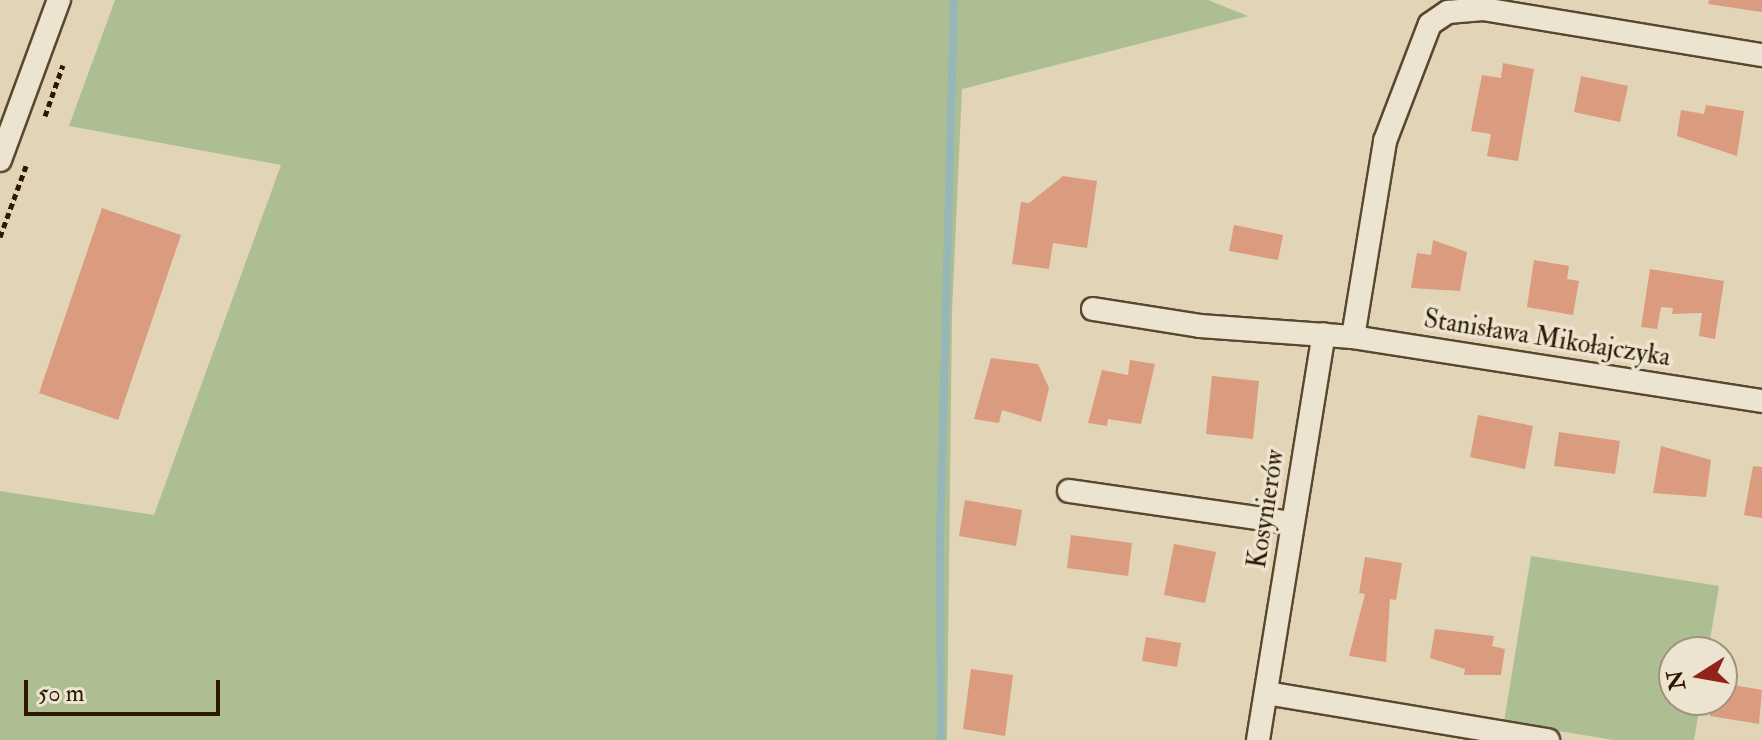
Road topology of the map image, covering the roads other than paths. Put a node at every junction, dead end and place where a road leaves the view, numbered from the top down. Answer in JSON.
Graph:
{"nodes":[{"id":1,"x":59,"y":0,"type":"edge"},
{"id":2,"x":1762,"y":55,"type":"edge"},
{"id":3,"x":0,"y":160,"type":"edge"},
{"id":4,"x":1093,"y":309,"type":"dead end"},
{"id":5,"x":1324,"y":334,"type":"junction"},
{"id":6,"x":1353,"y":337,"type":"junction"},
{"id":7,"x":1762,"y":401,"type":"edge"},
{"id":8,"x":1069,"y":491,"type":"dead end"},
{"id":9,"x":1292,"y":523,"type":"junction"},
{"id":10,"x":1266,"y":693,"type":"junction"},
{"id":11,"x":1258,"y":740,"type":"edge"},
{"id":12,"x":1548,"y":740,"type":"edge"}],
"edges":[{"from":1,"to":3,"type":"street"},
{"from":2,"to":6,"type":"street"},
{"from":4,"to":5,"type":"street","name":"Stanisława Mikołajczyka"},
{"from":5,"to":6,"type":"street","name":"Stanisława Mikołajczyka"},
{"from":5,"to":9,"type":"street","name":"Kosynierów"},
{"from":6,"to":7,"type":"street","name":"Stanisława Mikołajczyka"},
{"from":8,"to":9,"type":"street"},
{"from":9,"to":10,"type":"street","name":"Kosynierów"},
{"from":10,"to":11,"type":"street","name":"Kosynierów"},
{"from":10,"to":12,"type":"street"}]}
